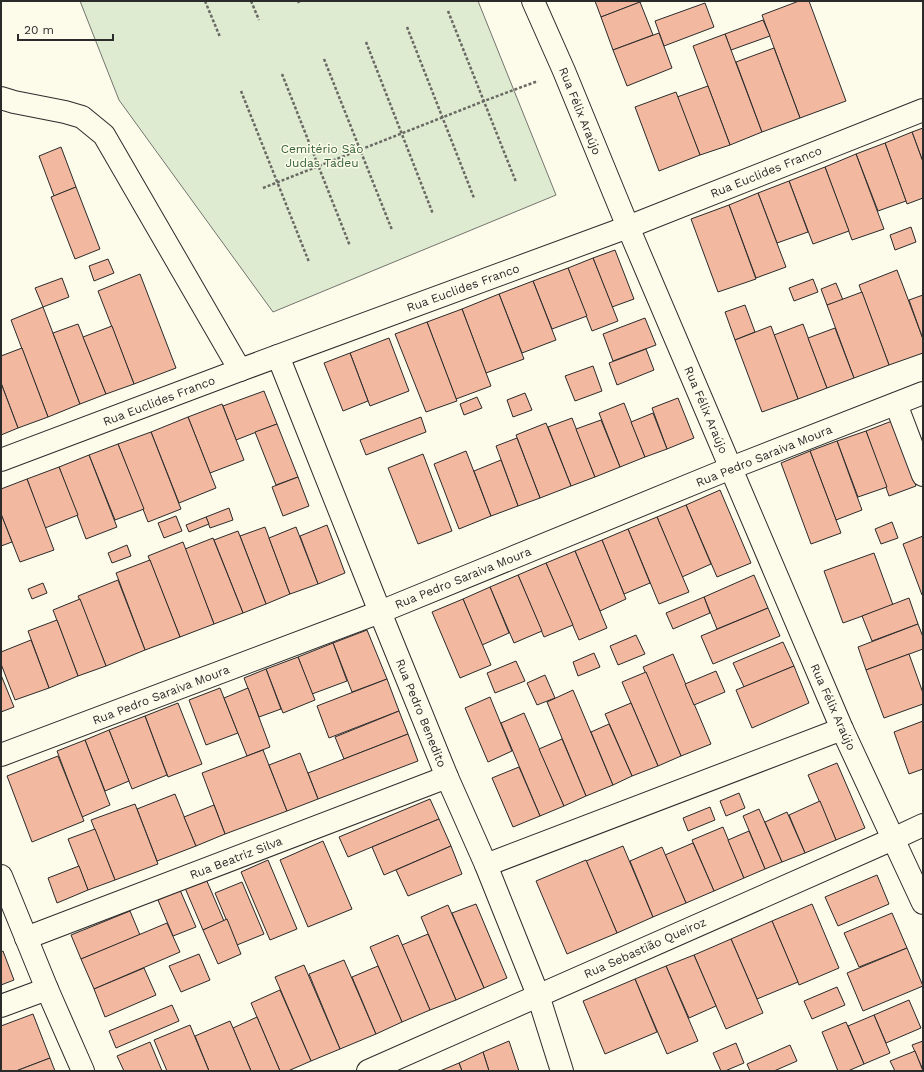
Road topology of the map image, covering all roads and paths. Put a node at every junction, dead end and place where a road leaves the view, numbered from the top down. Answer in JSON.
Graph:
{"nodes":[{"id":1,"x":205,"y":1,"type":"edge"},
{"id":2,"x":251,"y":1,"type":"edge"},
{"id":3,"x":533,"y":1,"type":"edge"},
{"id":4,"x":448,"y":11,"type":"dead end"},
{"id":5,"x":259,"y":20,"type":"dead end"},
{"id":6,"x":407,"y":27,"type":"dead end"},
{"id":7,"x":220,"y":37,"type":"dead end"},
{"id":8,"x":366,"y":42,"type":"dead end"},
{"id":9,"x":324,"y":59,"type":"dead end"},
{"id":10,"x":564,"y":71,"type":"junction"},
{"id":11,"x":282,"y":74,"type":"dead end"},
{"id":12,"x":241,"y":91,"type":"dead end"},
{"id":13,"x":1,"y":98,"type":"edge"},
{"id":14,"x":484,"y":101,"type":"junction"},
{"id":15,"x":923,"y":110,"type":"edge"},
{"id":16,"x":443,"y":118,"type":"junction"},
{"id":17,"x":401,"y":134,"type":"junction"},
{"id":18,"x":360,"y":150,"type":"junction"},
{"id":19,"x":319,"y":166,"type":"junction"},
{"id":20,"x":278,"y":182,"type":"junction"},
{"id":21,"x":516,"y":182,"type":"dead end"},
{"id":22,"x":263,"y":188,"type":"dead end"},
{"id":23,"x":474,"y":198,"type":"dead end"},
{"id":24,"x":433,"y":214,"type":"dead end"},
{"id":25,"x":628,"y":227,"type":"junction"},
{"id":26,"x":392,"y":230,"type":"dead end"},
{"id":27,"x":350,"y":246,"type":"dead end"},
{"id":28,"x":309,"y":262,"type":"dead end"},
{"id":29,"x":278,"y":356,"type":"junction"},
{"id":30,"x":240,"y":370,"type":"junction"},
{"id":31,"x":923,"y":393,"type":"edge"},
{"id":32,"x":896,"y":404,"type":"junction"},
{"id":33,"x":1,"y":460,"type":"edge"},
{"id":34,"x":731,"y":468,"type":"junction"},
{"id":35,"x":923,"y":475,"type":"edge"},
{"id":36,"x":380,"y":612,"type":"junction"},
{"id":37,"x":842,"y":729,"type":"junction"},
{"id":38,"x":1,"y":755,"type":"edge"},
{"id":39,"x":447,"y":777,"type":"junction"},
{"id":40,"x":923,"y":825,"type":"edge"},
{"id":41,"x":893,"y":839,"type":"junction"},
{"id":42,"x":486,"y":865,"type":"junction"},
{"id":43,"x":1,"y":876,"type":"edge"},
{"id":44,"x":923,"y":904,"type":"edge"},
{"id":45,"x":26,"y":938,"type":"junction"},
{"id":46,"x":47,"y":989,"type":"junction"},
{"id":47,"x":538,"y":995,"type":"junction"},
{"id":48,"x":1,"y":1006,"type":"edge"},
{"id":49,"x":83,"y":1071,"type":"edge"},
{"id":50,"x":368,"y":1071,"type":"edge"},
{"id":51,"x":562,"y":1071,"type":"edge"}],
"edges":[{"from":1,"to":7,"type":"path"},
{"from":2,"to":5,"type":"path"},
{"from":3,"to":10,"type":"street","name":"Rua Félix Araújo"},
{"from":4,"to":14,"type":"path"},
{"from":6,"to":16,"type":"path"},
{"from":8,"to":17,"type":"path"},
{"from":9,"to":18,"type":"path"},
{"from":10,"to":14,"type":"path"},
{"from":10,"to":25,"type":"street","name":"Rua Félix Araújo"},
{"from":11,"to":19,"type":"path"},
{"from":12,"to":20,"type":"path"},
{"from":13,"to":30,"type":"street"},
{"from":14,"to":16,"type":"path"},
{"from":14,"to":21,"type":"path"},
{"from":15,"to":25,"type":"street","name":"Rua Euclides Franco"},
{"from":16,"to":17,"type":"path"},
{"from":16,"to":23,"type":"path"},
{"from":17,"to":18,"type":"path"},
{"from":17,"to":24,"type":"path"},
{"from":18,"to":19,"type":"path"},
{"from":18,"to":26,"type":"path"},
{"from":19,"to":20,"type":"path"},
{"from":19,"to":27,"type":"path"},
{"from":20,"to":22,"type":"path"},
{"from":20,"to":28,"type":"path"},
{"from":25,"to":29,"type":"street","name":"Rua Euclides Franco"},
{"from":25,"to":34,"type":"street","name":"Rua Félix Araújo"},
{"from":29,"to":30,"type":"street","name":"Rua Euclides Franco"},
{"from":29,"to":36,"type":"street","name":"Rua Pedro Benedito"},
{"from":30,"to":33,"type":"street","name":"Rua Euclides Franco"},
{"from":31,"to":32,"type":"street","name":"Rua Pedro Saraiva Moura"},
{"from":32,"to":34,"type":"street","name":"Rua Pedro Saraiva Moura"},
{"from":32,"to":35,"type":"street"},
{"from":34,"to":36,"type":"street","name":"Rua Pedro Saraiva Moura"},
{"from":34,"to":37,"type":"street","name":"Rua Félix Araújo"},
{"from":36,"to":38,"type":"street","name":"Rua Pedro Saraiva Moura"},
{"from":36,"to":39,"type":"street","name":"Rua Pedro Benedito"},
{"from":37,"to":41,"type":"street","name":"Rua Félix Araújo"},
{"from":37,"to":42,"type":"street"},
{"from":39,"to":42,"type":"street","name":"Rua Pedro Benedito"},
{"from":39,"to":45,"type":"street","name":"Rua Beatriz Silva"},
{"from":40,"to":41,"type":"street","name":"Rua Sebastião Queiroz"},
{"from":41,"to":44,"type":"street","name":"Rua Félix Araújo"},
{"from":41,"to":47,"type":"street","name":"Rua Sebastião Queiroz"},
{"from":42,"to":47,"type":"street","name":"Rua Pedro Benedito"},
{"from":43,"to":45,"type":"street"},
{"from":45,"to":46,"type":"street"},
{"from":46,"to":48,"type":"street"},
{"from":46,"to":49,"type":"street"},
{"from":47,"to":50,"type":"street","name":"Rua Sebastião Queiroz"},
{"from":47,"to":51,"type":"street","name":"Rua Pedro Benedito"}]}
